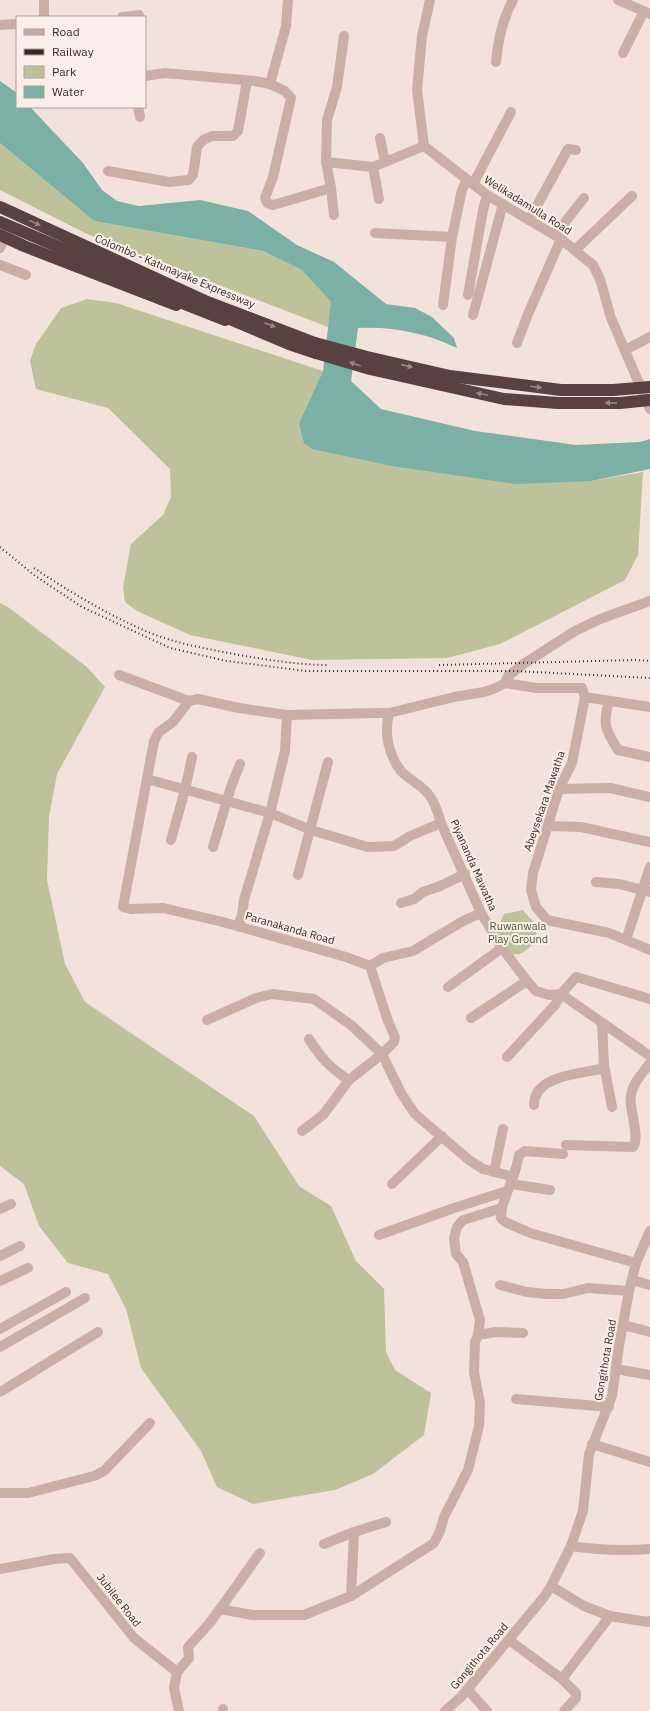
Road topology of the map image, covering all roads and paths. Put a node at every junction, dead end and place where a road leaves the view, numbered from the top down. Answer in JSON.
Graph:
{"nodes":[{"id":1,"x":44,"y":0,"type":"edge"},
{"id":2,"x":288,"y":0,"type":"edge"},
{"id":3,"x":430,"y":0,"type":"edge"},
{"id":4,"x":513,"y":0,"type":"edge"},
{"id":5,"x":618,"y":0,"type":"edge"},
{"id":6,"x":647,"y":12,"type":"edge"},
{"id":7,"x":139,"y":15,"type":"dead end"},
{"id":8,"x":44,"y":16,"type":"edge"},
{"id":9,"x":130,"y":16,"type":"edge"},
{"id":10,"x":16,"y":24,"type":"edge"},
{"id":11,"x":0,"y":25,"type":"edge"},
{"id":12,"x":344,"y":36,"type":"dead end"},
{"id":13,"x":624,"y":53,"type":"dead end"},
{"id":14,"x":496,"y":62,"type":"dead end"},
{"id":15,"x":146,"y":76,"type":"edge"},
{"id":16,"x":247,"y":81,"type":"junction"},
{"id":17,"x":270,"y":84,"type":"junction"},
{"id":18,"x":511,"y":112,"type":"dead end"},
{"id":19,"x":380,"y":138,"type":"dead end"},
{"id":20,"x":424,"y":146,"type":"junction"},
{"id":21,"x":576,"y":150,"type":"dead end"},
{"id":22,"x":326,"y":162,"type":"junction"},
{"id":23,"x":386,"y":162,"type":"junction"},
{"id":24,"x":373,"y":167,"type":"junction"},
{"id":25,"x":108,"y":171,"type":"dead end"},
{"id":26,"x":470,"y":182,"type":"junction"},
{"id":27,"x":331,"y":188,"type":"junction"},
{"id":28,"x":487,"y":195,"type":"junction"},
{"id":29,"x":632,"y":196,"type":"dead end"},
{"id":30,"x":584,"y":198,"type":"dead end"},
{"id":31,"x":379,"y":199,"type":"dead end"},
{"id":32,"x":503,"y":204,"type":"junction"},
{"id":33,"x":0,"y":207,"type":"edge"},
{"id":34,"x":334,"y":215,"type":"dead end"},
{"id":35,"x":529,"y":220,"type":"junction"},
{"id":36,"x":0,"y":222,"type":"edge"},
{"id":37,"x":0,"y":228,"type":"edge"},
{"id":38,"x":374,"y":233,"type":"dead end"},
{"id":39,"x":452,"y":237,"type":"junction"},
{"id":40,"x":558,"y":237,"type":"junction"},
{"id":41,"x":1,"y":242,"type":"edge"},
{"id":42,"x":575,"y":250,"type":"junction"},
{"id":43,"x":0,"y":265,"type":"edge"},
{"id":44,"x":26,"y":276,"type":"dead end"},
{"id":45,"x":468,"y":295,"type":"dead end"},
{"id":46,"x":442,"y":305,"type":"dead end"},
{"id":47,"x":474,"y":315,"type":"dead end"},
{"id":48,"x":259,"y":334,"type":"junction"},
{"id":49,"x":650,"y":337,"type":"edge"},
{"id":50,"x":517,"y":343,"type":"dead end"},
{"id":51,"x":289,"y":344,"type":"junction"},
{"id":52,"x":315,"y":348,"type":"junction"},
{"id":53,"x":625,"y":350,"type":"junction"},
{"id":54,"x":650,"y":387,"type":"edge"},
{"id":55,"x":650,"y":400,"type":"edge"},
{"id":56,"x":650,"y":409,"type":"edge"},
{"id":57,"x":650,"y":601,"type":"edge"},
{"id":58,"x":119,"y":675,"type":"dead end"},
{"id":59,"x":505,"y":683,"type":"junction"},
{"id":60,"x":585,"y":697,"type":"junction"},
{"id":61,"x":189,"y":701,"type":"junction"},
{"id":62,"x":609,"y":702,"type":"junction"},
{"id":63,"x":650,"y":707,"type":"edge"},
{"id":64,"x":389,"y":713,"type":"junction"},
{"id":65,"x":287,"y":715,"type":"junction"},
{"id":66,"x":192,"y":757,"type":"dead end"},
{"id":67,"x":650,"y":757,"type":"edge"},
{"id":68,"x":328,"y":762,"type":"dead end"},
{"id":69,"x":240,"y":764,"type":"dead end"},
{"id":70,"x":147,"y":779,"type":"junction"},
{"id":71,"x":559,"y":789,"type":"junction"},
{"id":72,"x":185,"y":790,"type":"junction"},
{"id":73,"x":650,"y":797,"type":"edge"},
{"id":74,"x":227,"y":802,"type":"junction"},
{"id":75,"x":270,"y":813,"type":"junction"},
{"id":76,"x":441,"y":823,"type":"junction"},
{"id":77,"x":548,"y":826,"type":"junction"},
{"id":78,"x":311,"y":830,"type":"junction"},
{"id":79,"x":171,"y":840,"type":"dead end"},
{"id":80,"x":650,"y":842,"type":"edge"},
{"id":81,"x":213,"y":847,"type":"dead end"},
{"id":82,"x":650,"y":867,"type":"edge"},
{"id":83,"x":464,"y":874,"type":"junction"},
{"id":84,"x":298,"y":875,"type":"dead end"},
{"id":85,"x":596,"y":882,"type":"dead end"},
{"id":86,"x":646,"y":891,"type":"edge"},
{"id":87,"x":401,"y":903,"type":"dead end"},
{"id":88,"x":481,"y":913,"type":"junction"},
{"id":89,"x":238,"y":926,"type":"junction"},
{"id":90,"x":626,"y":940,"type":"junction"},
{"id":91,"x":502,"y":948,"type":"junction"},
{"id":92,"x":650,"y":950,"type":"edge"},
{"id":93,"x":370,"y":966,"type":"junction"},
{"id":94,"x":527,"y":981,"type":"junction"},
{"id":95,"x":448,"y":987,"type":"dead end"},
{"id":96,"x":560,"y":994,"type":"junction"},
{"id":97,"x":650,"y":999,"type":"edge"},
{"id":98,"x":471,"y":1018,"type":"dead end"},
{"id":99,"x":207,"y":1020,"type":"dead end"},
{"id":100,"x":602,"y":1023,"type":"junction"},
{"id":101,"x":309,"y":1039,"type":"dead end"},
{"id":102,"x":382,"y":1054,"type":"junction"},
{"id":103,"x":650,"y":1056,"type":"edge"},
{"id":104,"x":507,"y":1057,"type":"dead end"},
{"id":105,"x":650,"y":1063,"type":"edge"},
{"id":106,"x":604,"y":1065,"type":"junction"},
{"id":107,"x":349,"y":1080,"type":"junction"},
{"id":108,"x":534,"y":1105,"type":"dead end"},
{"id":109,"x":612,"y":1107,"type":"dead end"},
{"id":110,"x":503,"y":1129,"type":"dead end"},
{"id":111,"x":302,"y":1131,"type":"dead end"},
{"id":112,"x":442,"y":1136,"type":"junction"},
{"id":113,"x":494,"y":1172,"type":"junction"},
{"id":114,"x":392,"y":1184,"type":"dead end"},
{"id":115,"x":510,"y":1184,"type":"junction"},
{"id":116,"x":550,"y":1190,"type":"dead end"},
{"id":117,"x":11,"y":1204,"type":"dead end"},
{"id":118,"x":502,"y":1208,"type":"junction"},
{"id":119,"x":0,"y":1209,"type":"edge"},
{"id":120,"x":649,"y":1234,"type":"edge"},
{"id":121,"x":379,"y":1235,"type":"dead end"},
{"id":122,"x":20,"y":1246,"type":"dead end"},
{"id":123,"x":0,"y":1256,"type":"edge"},
{"id":124,"x":636,"y":1263,"type":"junction"},
{"id":125,"x":28,"y":1268,"type":"dead end"},
{"id":126,"x":632,"y":1280,"type":"junction"},
{"id":127,"x":0,"y":1281,"type":"edge"},
{"id":128,"x":500,"y":1285,"type":"dead end"},
{"id":129,"x":650,"y":1285,"type":"edge"},
{"id":130,"x":66,"y":1292,"type":"dead end"},
{"id":131,"x":629,"y":1292,"type":"junction"},
{"id":132,"x":85,"y":1298,"type":"dead end"},
{"id":133,"x":623,"y":1325,"type":"junction"},
{"id":134,"x":0,"y":1329,"type":"edge"},
{"id":135,"x":98,"y":1332,"type":"dead end"},
{"id":136,"x":650,"y":1332,"type":"edge"},
{"id":137,"x":523,"y":1333,"type":"dead end"},
{"id":138,"x":478,"y":1335,"type":"junction"},
{"id":139,"x":0,"y":1347,"type":"edge"},
{"id":140,"x":616,"y":1369,"type":"junction"},
{"id":141,"x":650,"y":1375,"type":"edge"},
{"id":142,"x":0,"y":1392,"type":"edge"},
{"id":143,"x":516,"y":1399,"type":"dead end"},
{"id":144,"x":609,"y":1407,"type":"junction"},
{"id":145,"x":150,"y":1423,"type":"dead end"},
{"id":146,"x":592,"y":1444,"type":"junction"},
{"id":147,"x":650,"y":1462,"type":"edge"},
{"id":148,"x":0,"y":1493,"type":"edge"},
{"id":149,"x":386,"y":1522,"type":"dead end"},
{"id":150,"x":354,"y":1532,"type":"junction"},
{"id":151,"x":324,"y":1544,"type":"dead end"},
{"id":152,"x":570,"y":1546,"type":"junction"},
{"id":153,"x":650,"y":1549,"type":"edge"},
{"id":154,"x":260,"y":1553,"type":"dead end"},
{"id":155,"x":0,"y":1569,"type":"edge"},
{"id":156,"x":551,"y":1586,"type":"junction"},
{"id":157,"x":351,"y":1596,"type":"junction"},
{"id":158,"x":220,"y":1609,"type":"junction"},
{"id":159,"x":610,"y":1616,"type":"junction"},
{"id":160,"x":650,"y":1621,"type":"edge"},
{"id":161,"x":509,"y":1640,"type":"junction"},
{"id":162,"x":177,"y":1672,"type":"junction"},
{"id":163,"x":562,"y":1679,"type":"junction"},
{"id":164,"x":468,"y":1690,"type":"junction"},
{"id":165,"x":179,"y":1711,"type":"edge"},
{"id":166,"x":445,"y":1711,"type":"edge"},
{"id":167,"x":487,"y":1711,"type":"edge"},
{"id":168,"x":564,"y":1711,"type":"edge"}],
"edges":[{"from":1,"to":8,"type":"street"},
{"from":2,"to":17,"type":"street"},
{"from":3,"to":20,"type":"street"},
{"from":4,"to":14,"type":"street"},
{"from":5,"to":6,"type":"street"},
{"from":6,"to":13,"type":"street"},
{"from":7,"to":9,"type":"street"},
{"from":10,"to":11,"type":"street"},
{"from":12,"to":22,"type":"street"},
{"from":15,"to":16,"type":"street"},
{"from":16,"to":17,"type":"street"},
{"from":16,"to":25,"type":"street"},
{"from":17,"to":27,"type":"street"},
{"from":18,"to":26,"type":"street"},
{"from":19,"to":23,"type":"street"},
{"from":20,"to":23,"type":"street"},
{"from":20,"to":26,"type":"street","name":"Welikadamulla Road"},
{"from":21,"to":35,"type":"street"},
{"from":22,"to":24,"type":"street"},
{"from":22,"to":27,"type":"street"},
{"from":23,"to":24,"type":"street"},
{"from":24,"to":31,"type":"street"},
{"from":26,"to":28,"type":"street","name":"Welikadamulla Road"},
{"from":26,"to":39,"type":"street"},
{"from":27,"to":34,"type":"street"},
{"from":28,"to":32,"type":"street","name":"Welikadamulla Road"},
{"from":28,"to":45,"type":"street"},
{"from":29,"to":42,"type":"street"},
{"from":30,"to":40,"type":"street"},
{"from":32,"to":35,"type":"street","name":"Welikadamulla Road"},
{"from":32,"to":47,"type":"street"},
{"from":33,"to":52,"type":"highway","name":"Colombo - Katunayake Expressway","one_way":true},
{"from":35,"to":40,"type":"street","name":"Welikadamulla Road"},
{"from":36,"to":51,"type":"highway","name":"Colombo - Katunayake Expressway"},
{"from":37,"to":48,"type":"highway"},
{"from":38,"to":39,"type":"street"},
{"from":39,"to":46,"type":"street"},
{"from":40,"to":42,"type":"street","name":"Welikadamulla Road"},
{"from":40,"to":50,"type":"street"},
{"from":41,"to":48,"type":"highway"},
{"from":42,"to":53,"type":"street","name":"Welikadamulla Road"},
{"from":43,"to":44,"type":"street"},
{"from":48,"to":51,"type":"highway"},
{"from":49,"to":53,"type":"street"},
{"from":51,"to":52,"type":"highway","name":"Colombo - Katunayake Expressway"},
{"from":52,"to":54,"type":"highway","name":"Colombo - Katunayake Expressway","one_way":true,"bridge":true},
{"from":55,"to":52,"type":"highway","name":"Colombo - Katunayake Expressway","one_way":true,"bridge":true},
{"from":53,"to":56,"type":"street","name":"Welikadamulla Road"},
{"from":57,"to":59,"type":"street"},
{"from":58,"to":61,"type":"street"},
{"from":59,"to":60,"type":"street"},
{"from":59,"to":64,"type":"street"},
{"from":60,"to":62,"type":"street"},
{"from":60,"to":71,"type":"street","name":"Abeysekara Mawatha"},
{"from":61,"to":65,"type":"street"},
{"from":61,"to":70,"type":"street"},
{"from":62,"to":63,"type":"street"},
{"from":62,"to":67,"type":"street"},
{"from":64,"to":65,"type":"street"},
{"from":64,"to":76,"type":"street","name":"Piyananda Mawatha"},
{"from":65,"to":75,"type":"street"},
{"from":66,"to":72,"type":"street"},
{"from":68,"to":78,"type":"street"},
{"from":69,"to":74,"type":"street"},
{"from":70,"to":72,"type":"street"},
{"from":70,"to":89,"type":"street","name":"Paranakanda Road"},
{"from":71,"to":73,"type":"street"},
{"from":71,"to":77,"type":"street","name":"Abeysekara Mawatha"},
{"from":72,"to":74,"type":"street"},
{"from":72,"to":79,"type":"street"},
{"from":74,"to":75,"type":"street"},
{"from":74,"to":81,"type":"street"},
{"from":75,"to":78,"type":"street"},
{"from":75,"to":89,"type":"street"},
{"from":76,"to":78,"type":"street"},
{"from":76,"to":83,"type":"street","name":"Piyananda Mawatha"},
{"from":77,"to":80,"type":"street"},
{"from":77,"to":90,"type":"street","name":"Abeysekara Mawatha"},
{"from":78,"to":84,"type":"street"},
{"from":82,"to":86,"type":"street"},
{"from":83,"to":87,"type":"street"},
{"from":83,"to":88,"type":"street","name":"Piyananda Mawatha"},
{"from":85,"to":86,"type":"street"},
{"from":86,"to":90,"type":"street"},
{"from":88,"to":91,"type":"street","name":"Piyananda Mawatha"},
{"from":88,"to":93,"type":"street"},
{"from":89,"to":93,"type":"street","name":"Paranakanda Road"},
{"from":90,"to":92,"type":"street","name":"Abeysekara Mawatha"},
{"from":91,"to":94,"type":"street","name":"Piyananda Mawatha"},
{"from":91,"to":95,"type":"street"},
{"from":93,"to":102,"type":"street"},
{"from":94,"to":96,"type":"street","name":"Piyananda Mawatha"},
{"from":94,"to":98,"type":"street"},
{"from":96,"to":97,"type":"street"},
{"from":96,"to":100,"type":"street","name":"Piyananda Mawatha"},
{"from":96,"to":104,"type":"street"},
{"from":99,"to":102,"type":"street"},
{"from":100,"to":103,"type":"street","name":"Piyananda Mawatha"},
{"from":100,"to":106,"type":"street"},
{"from":101,"to":107,"type":"street"},
{"from":102,"to":107,"type":"street"},
{"from":102,"to":112,"type":"street"},
{"from":105,"to":115,"type":"street"},
{"from":106,"to":108,"type":"street"},
{"from":106,"to":109,"type":"street"},
{"from":107,"to":111,"type":"street"},
{"from":110,"to":113,"type":"street"},
{"from":112,"to":113,"type":"street"},
{"from":112,"to":114,"type":"street"},
{"from":113,"to":115,"type":"street"},
{"from":115,"to":116,"type":"street"},
{"from":115,"to":118,"type":"street"},
{"from":115,"to":121,"type":"street"},
{"from":117,"to":119,"type":"street"},
{"from":118,"to":124,"type":"street"},
{"from":118,"to":138,"type":"street"},
{"from":120,"to":124,"type":"street","name":"Gongithota Road"},
{"from":122,"to":123,"type":"street"},
{"from":124,"to":126,"type":"street","name":"Gongithota Road"},
{"from":125,"to":127,"type":"street"},
{"from":126,"to":129,"type":"street"},
{"from":126,"to":131,"type":"street","name":"Gongithota Road"},
{"from":128,"to":131,"type":"street"},
{"from":130,"to":134,"type":"street"},
{"from":131,"to":133,"type":"street","name":"Gongithota Road"},
{"from":132,"to":139,"type":"street"},
{"from":133,"to":136,"type":"street"},
{"from":133,"to":140,"type":"street","name":"Gongithota Road"},
{"from":135,"to":142,"type":"street"},
{"from":137,"to":138,"type":"street"},
{"from":138,"to":157,"type":"street"},
{"from":140,"to":141,"type":"street"},
{"from":140,"to":144,"type":"street","name":"Gongithota Road"},
{"from":143,"to":144,"type":"street"},
{"from":144,"to":146,"type":"street","name":"Gongithota Road"},
{"from":145,"to":148,"type":"street"},
{"from":146,"to":147,"type":"street"},
{"from":146,"to":152,"type":"street","name":"Gongithota Road"},
{"from":149,"to":150,"type":"street"},
{"from":150,"to":151,"type":"street"},
{"from":150,"to":157,"type":"street"},
{"from":152,"to":153,"type":"street"},
{"from":152,"to":156,"type":"street","name":"Gongithota Road"},
{"from":154,"to":158,"type":"street"},
{"from":155,"to":162,"type":"street","name":"Jubilee Road"},
{"from":156,"to":159,"type":"street"},
{"from":156,"to":161,"type":"street","name":"Gongithota Road"},
{"from":157,"to":158,"type":"street"},
{"from":158,"to":162,"type":"street"},
{"from":159,"to":160,"type":"street"},
{"from":159,"to":163,"type":"street"},
{"from":161,"to":163,"type":"street"},
{"from":161,"to":164,"type":"street","name":"Gongithota Road"},
{"from":162,"to":165,"type":"street"},
{"from":163,"to":168,"type":"street"},
{"from":164,"to":166,"type":"street","name":"Gongithota Road"},
{"from":164,"to":167,"type":"street"}]}
